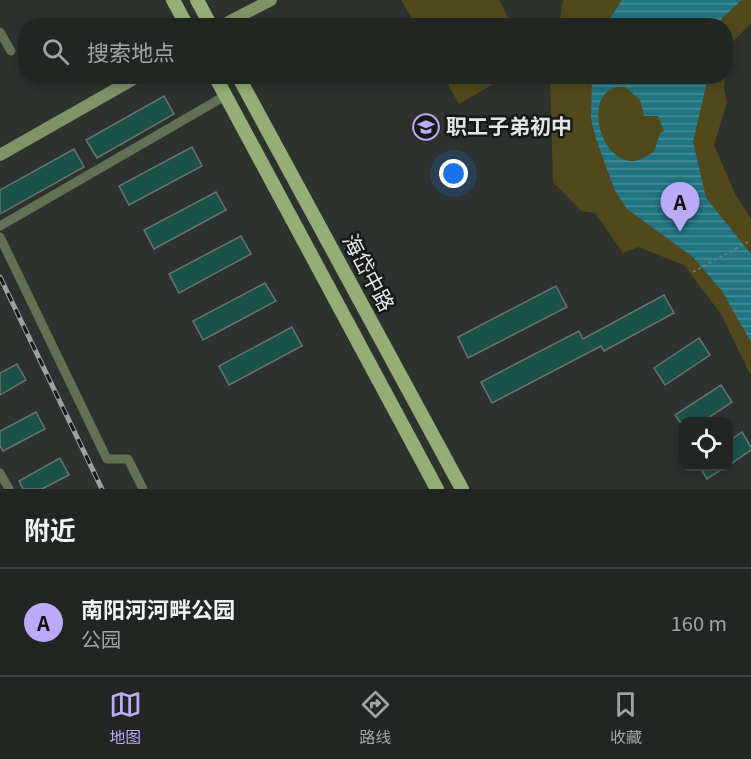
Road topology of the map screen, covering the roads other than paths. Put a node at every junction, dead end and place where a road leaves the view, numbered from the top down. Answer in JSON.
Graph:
{"nodes":[{"id":1,"x":173,"y":0,"type":"edge"},
{"id":2,"x":197,"y":0,"type":"edge"},
{"id":3,"x":271,"y":0,"type":"edge"},
{"id":4,"x":183,"y":18,"type":"edge"},
{"id":5,"x":207,"y":18,"type":"edge"},
{"id":6,"x":236,"y":18,"type":"edge"},
{"id":7,"x":0,"y":32,"type":"edge"},
{"id":8,"x":11,"y":51,"type":"dead end"},
{"id":9,"x":125,"y":84,"type":"edge"},
{"id":10,"x":218,"y":84,"type":"edge"},
{"id":11,"x":242,"y":84,"type":"edge"},
{"id":12,"x":225,"y":96,"type":"junction"},
{"id":13,"x":0,"y":155,"type":"edge"},
{"id":14,"x":0,"y":226,"type":"edge"},
{"id":15,"x":0,"y":237,"type":"edge"},
{"id":16,"x":0,"y":473,"type":"edge"},
{"id":17,"x":9,"y":489,"type":"edge"},
{"id":18,"x":142,"y":489,"type":"edge"},
{"id":19,"x":437,"y":489,"type":"edge"},
{"id":20,"x":462,"y":489,"type":"edge"}],
"edges":[{"from":1,"to":4,"type":"main road"},
{"from":2,"to":5,"type":"main road"},
{"from":3,"to":6,"type":"street"},
{"from":7,"to":8,"type":"street"},
{"from":9,"to":13,"type":"street"},
{"from":10,"to":12,"type":"main road","name":"海岱中路"},
{"from":11,"to":20,"type":"main road","name":"海岱中路"},
{"from":12,"to":14,"type":"street"},
{"from":12,"to":19,"type":"main road","name":"海岱中路"},
{"from":15,"to":18,"type":"street"},
{"from":16,"to":17,"type":"street"}]}
